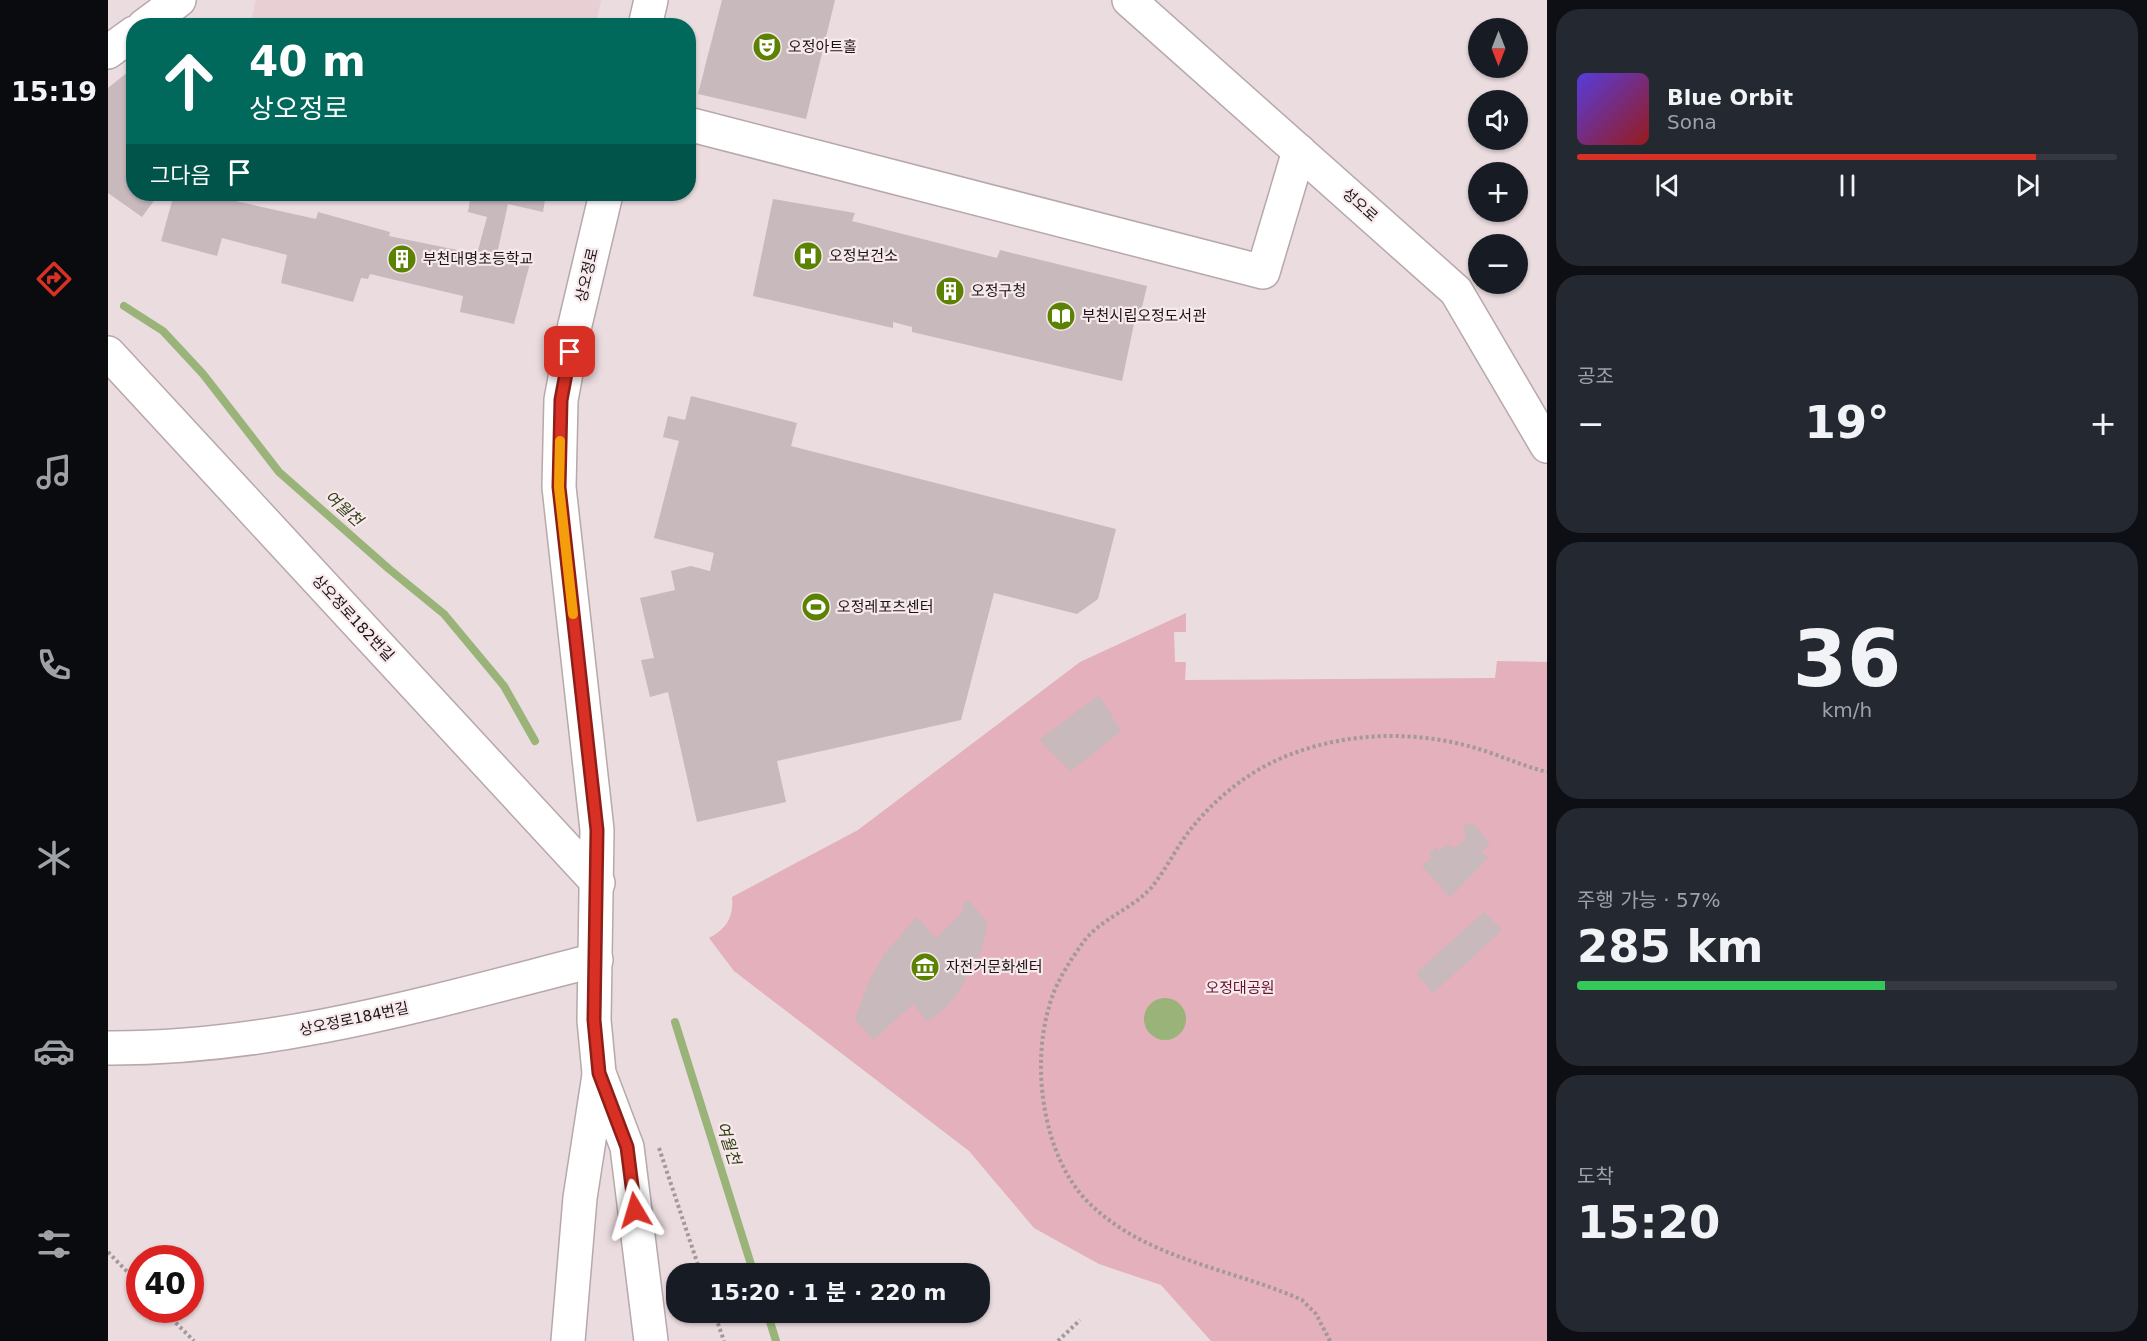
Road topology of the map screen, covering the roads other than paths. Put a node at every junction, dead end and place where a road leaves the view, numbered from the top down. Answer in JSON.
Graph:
{"nodes":[{"id":1,"x":178,"y":0,"type":"edge"},
{"id":2,"x":651,"y":0,"type":"edge"},
{"id":3,"x":1129,"y":0,"type":"edge"},
{"id":4,"x":154,"y":18,"type":"edge"},
{"id":5,"x":647,"y":18,"type":"edge"},
{"id":6,"x":126,"y":39,"type":"edge"},
{"id":7,"x":108,"y":52,"type":"edge"},
{"id":8,"x":696,"y":126,"type":"edge"},
{"id":9,"x":1299,"y":151,"type":"junction"},
{"id":10,"x":604,"y":201,"type":"edge"},
{"id":11,"x":108,"y":353,"type":"edge"},
{"id":12,"x":1547,"y":446,"type":"edge"},
{"id":13,"x":598,"y":883,"type":"junction"},
{"id":14,"x":596,"y":960,"type":"junction"},
{"id":15,"x":108,"y":1048,"type":"edge"},
{"id":16,"x":599,"y":1073,"type":"junction"},
{"id":17,"x":568,"y":1341,"type":"edge"},
{"id":18,"x":651,"y":1341,"type":"edge"}],
"edges":[{"from":1,"to":4,"type":"street"},
{"from":2,"to":5,"type":"street"},
{"from":3,"to":9,"type":"street","name":"성오로"},
{"from":6,"to":7,"type":"street"},
{"from":8,"to":9,"type":"street"},
{"from":9,"to":12,"type":"street","name":"성오로"},
{"from":10,"to":13,"type":"street","name":"상오정로"},
{"from":11,"to":13,"type":"street","name":"상오정로182번길"},
{"from":13,"to":14,"type":"street","name":"상오정로"},
{"from":14,"to":15,"type":"street","name":"상오정로184번길"},
{"from":14,"to":16,"type":"street","name":"상오정로"},
{"from":16,"to":17,"type":"street"},
{"from":16,"to":18,"type":"street"}]}
